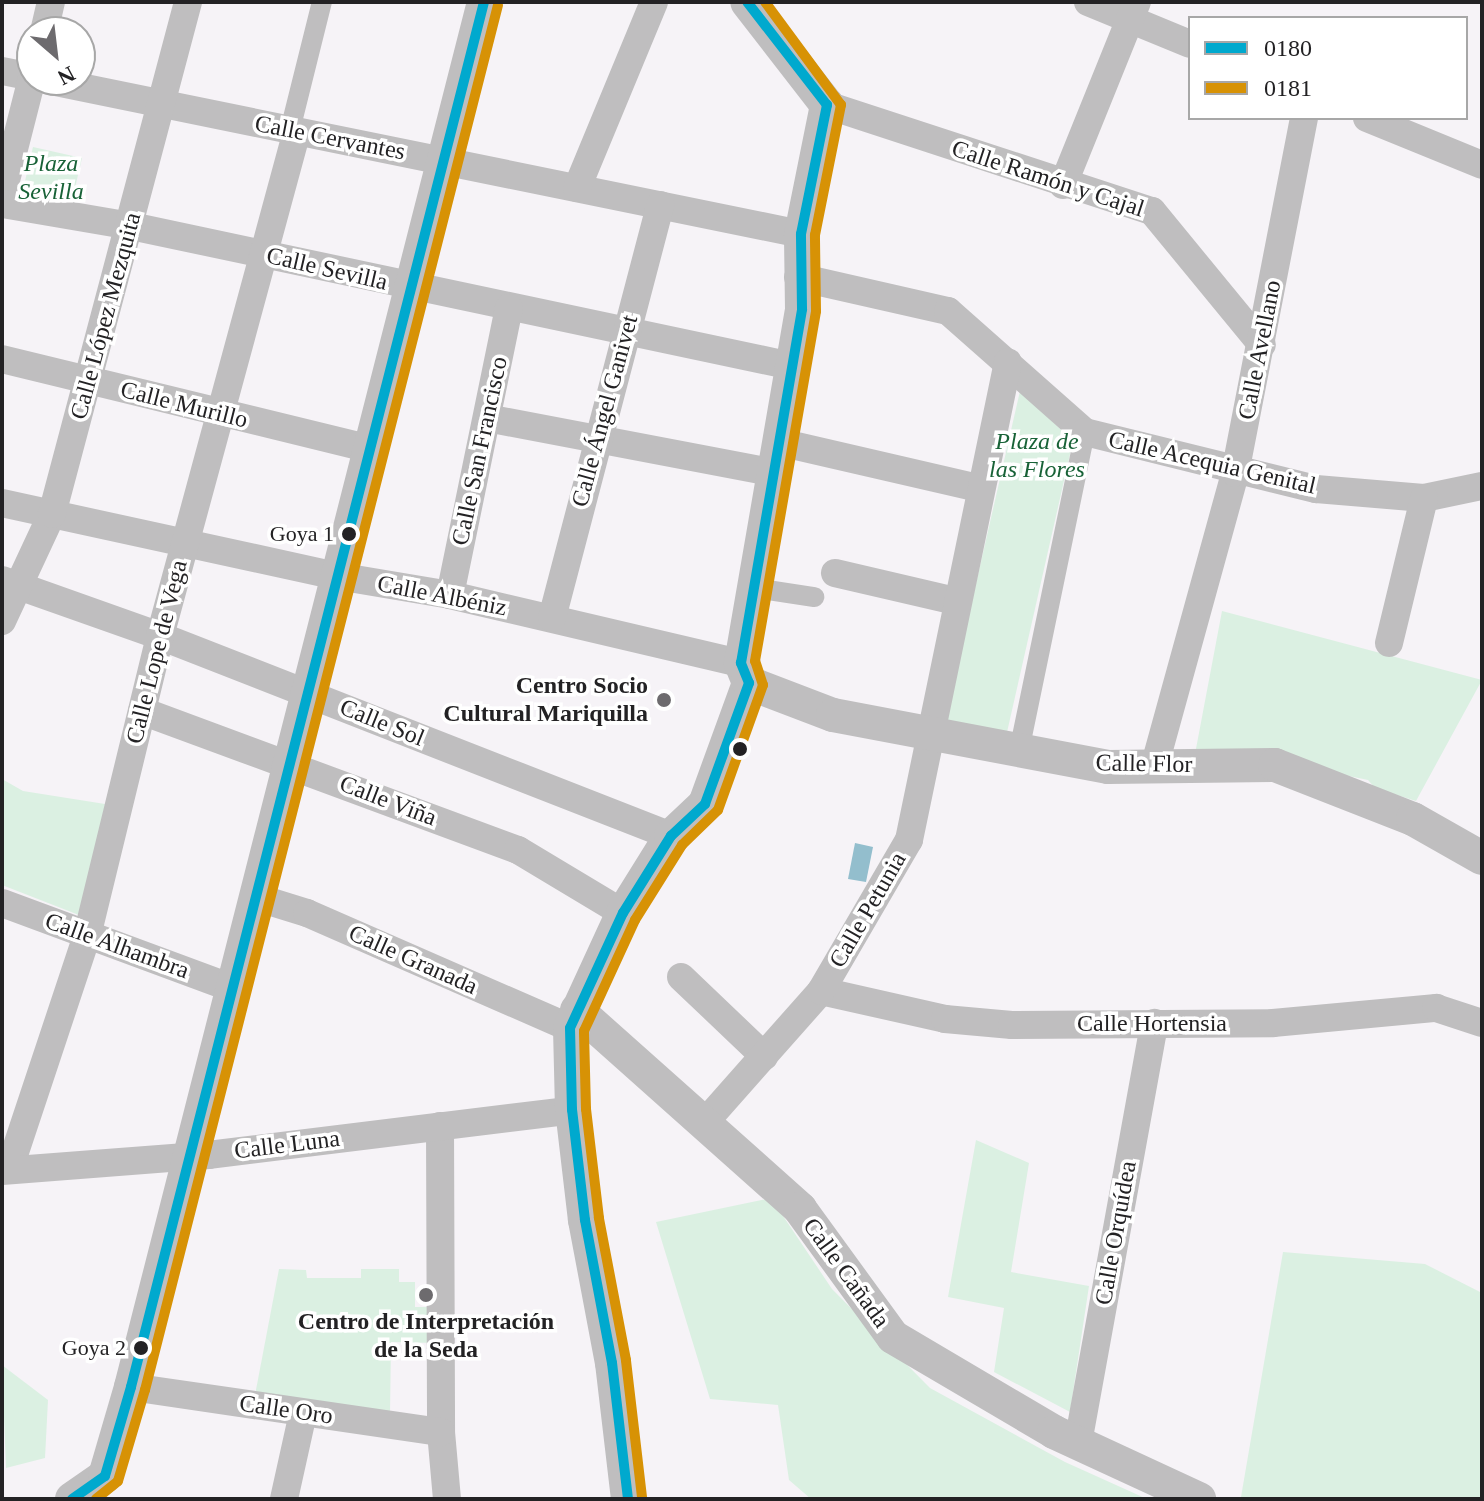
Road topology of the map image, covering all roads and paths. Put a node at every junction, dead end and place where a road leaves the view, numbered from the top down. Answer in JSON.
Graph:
{"nodes":[{"id":1,"x":188,"y":2,"type":"edge"},
{"id":2,"x":322,"y":2,"type":"edge"},
{"id":3,"x":484,"y":2,"type":"edge"},
{"id":4,"x":654,"y":2,"type":"edge"},
{"id":5,"x":747,"y":2,"type":"edge"},
{"id":6,"x":1088,"y":2,"type":"edge"},
{"id":7,"x":1133,"y":10,"type":"edge"},
{"id":8,"x":1188,"y":43,"type":"edge"},
{"id":9,"x":96,"y":90,"type":"edge"},
{"id":10,"x":27,"y":96,"type":"edge"},
{"id":11,"x":162,"y":104,"type":"junction"},
{"id":12,"x":827,"y":105,"type":"junction"},
{"id":13,"x":1304,"y":120,"type":"edge"},
{"id":14,"x":1372,"y":120,"type":"edge"},
{"id":15,"x":293,"y":131,"type":"junction"},
{"id":16,"x":447,"y":162,"type":"junction"},
{"id":17,"x":1482,"y":165,"type":"edge"},
{"id":18,"x":1063,"y":185,"type":"junction"},
{"id":19,"x":577,"y":188,"type":"junction"},
{"id":20,"x":2,"y":196,"type":"edge"},
{"id":21,"x":2,"y":204,"type":"edge"},
{"id":22,"x":660,"y":205,"type":"junction"},
{"id":23,"x":131,"y":226,"type":"junction"},
{"id":24,"x":801,"y":234,"type":"junction"},
{"id":25,"x":266,"y":254,"type":"junction"},
{"id":26,"x":798,"y":277,"type":"junction"},
{"id":27,"x":411,"y":288,"type":"junction"},
{"id":28,"x":509,"y":308,"type":"junction"},
{"id":29,"x":626,"y":332,"type":"junction"},
{"id":30,"x":1262,"y":345,"type":"junction"},
{"id":31,"x":2,"y":359,"type":"edge"},
{"id":32,"x":1008,"y":362,"type":"junction"},
{"id":33,"x":792,"y":366,"type":"junction"},
{"id":34,"x":89,"y":382,"type":"junction"},
{"id":35,"x":223,"y":414,"type":"junction"},
{"id":36,"x":487,"y":418,"type":"junction"},
{"id":37,"x":1085,"y":432,"type":"junction"},
{"id":38,"x":597,"y":441,"type":"junction"},
{"id":39,"x":367,"y":448,"type":"junction"},
{"id":40,"x":776,"y":458,"type":"junction"},
{"id":41,"x":1235,"y":473,"type":"junction"},
{"id":42,"x":1482,"y":486,"type":"edge"},
{"id":43,"x":979,"y":488,"type":"junction"},
{"id":44,"x":1424,"y":498,"type":"junction"},
{"id":45,"x":2,"y":503,"type":"edge"},
{"id":46,"x":52,"y":514,"type":"junction"},
{"id":47,"x":186,"y":539,"type":"junction"},
{"id":48,"x":835,"y":573,"type":"dead end"},
{"id":49,"x":337,"y":576,"type":"junction"},
{"id":50,"x":10,"y":583,"type":"edge"},
{"id":51,"x":754,"y":588,"type":"junction"},
{"id":52,"x":450,"y":595,"type":"junction"},
{"id":53,"x":814,"y":597,"type":"dead end"},
{"id":54,"x":955,"y":601,"type":"junction"},
{"id":55,"x":552,"y":618,"type":"junction"},
{"id":56,"x":2,"y":621,"type":"edge"},
{"id":57,"x":160,"y":636,"type":"junction"},
{"id":58,"x":1389,"y":643,"type":"dead end"},
{"id":59,"x":745,"y":673,"type":"junction"},
{"id":60,"x":308,"y":693,"type":"junction"},
{"id":61,"x":142,"y":711,"type":"junction"},
{"id":62,"x":928,"y":734,"type":"junction"},
{"id":63,"x":1019,"y":751,"type":"junction"},
{"id":64,"x":290,"y":763,"type":"junction"},
{"id":65,"x":1155,"y":764,"type":"junction"},
{"id":66,"x":671,"y":836,"type":"junction"},
{"id":67,"x":1482,"y":858,"type":"edge"},
{"id":68,"x":255,"y":897,"type":"junction"},
{"id":69,"x":2,"y":903,"type":"edge"},
{"id":70,"x":623,"y":913,"type":"junction"},
{"id":71,"x":87,"y":936,"type":"junction"},
{"id":72,"x":681,"y":977,"type":"dead end"},
{"id":73,"x":232,"y":988,"type":"junction"},
{"id":74,"x":821,"y":991,"type":"junction"},
{"id":75,"x":573,"y":1019,"type":"junction"},
{"id":76,"x":1154,"y":1023,"type":"junction"},
{"id":77,"x":1482,"y":1023,"type":"edge"},
{"id":78,"x":764,"y":1056,"type":"junction"},
{"id":79,"x":572,"y":1110,"type":"junction"},
{"id":80,"x":706,"y":1121,"type":"junction"},
{"id":81,"x":440,"y":1126,"type":"junction"},
{"id":82,"x":193,"y":1155,"type":"junction"},
{"id":83,"x":5,"y":1170,"type":"edge"},
{"id":84,"x":131,"y":1387,"type":"junction"},
{"id":85,"x":303,"y":1413,"type":"junction"},
{"id":86,"x":441,"y":1432,"type":"junction"},
{"id":87,"x":1078,"y":1443,"type":"junction"},
{"id":88,"x":72,"y":1499,"type":"edge"},
{"id":89,"x":284,"y":1499,"type":"edge"},
{"id":90,"x":447,"y":1499,"type":"edge"},
{"id":91,"x":628,"y":1499,"type":"edge"},
{"id":92,"x":1199,"y":1499,"type":"edge"}],
"edges":[{"from":1,"to":11,"type":"street","name":"Calle López Mezquita"},
{"from":2,"to":15,"type":"street","name":"Calle Lope de Vega"},
{"from":3,"to":16,"type":"street"},
{"from":4,"to":19,"type":"street"},
{"from":5,"to":12,"type":"street"},
{"from":6,"to":7,"type":"street"},
{"from":7,"to":8,"type":"street"},
{"from":7,"to":18,"type":"street"},
{"from":9,"to":11,"type":"street","name":"Calle Cervantes"},
{"from":10,"to":20,"type":"street"},
{"from":11,"to":15,"type":"street","name":"Calle Cervantes"},
{"from":11,"to":23,"type":"street","name":"Calle López Mezquita"},
{"from":12,"to":18,"type":"street","name":"Calle Ramón y Cajal"},
{"from":12,"to":24,"type":"street"},
{"from":13,"to":30,"type":"street","name":"Calle Avellano"},
{"from":14,"to":17,"type":"street"},
{"from":15,"to":16,"type":"street","name":"Calle Cervantes"},
{"from":15,"to":25,"type":"street","name":"Calle Lope de Vega"},
{"from":16,"to":19,"type":"street","name":"Calle Cervantes"},
{"from":16,"to":27,"type":"street"},
{"from":18,"to":30,"type":"street","name":"Calle Ramón y Cajal"},
{"from":19,"to":22,"type":"street","name":"Calle Cervantes"},
{"from":21,"to":23,"type":"street","name":"Calle Sevilla"},
{"from":22,"to":24,"type":"street","name":"Calle Cervantes"},
{"from":22,"to":29,"type":"street","name":"Calle Ángel Ganivet"},
{"from":23,"to":25,"type":"street","name":"Calle Sevilla"},
{"from":23,"to":34,"type":"street","name":"Calle López Mezquita"},
{"from":24,"to":26,"type":"street"},
{"from":25,"to":27,"type":"street","name":"Calle Sevilla"},
{"from":25,"to":35,"type":"street","name":"Calle Lope de Vega"},
{"from":26,"to":32,"type":"street","name":"Calle Acequia Genital"},
{"from":26,"to":33,"type":"street"},
{"from":27,"to":28,"type":"street","name":"Calle Sevilla"},
{"from":27,"to":39,"type":"street"},
{"from":28,"to":29,"type":"street","name":"Calle Sevilla"},
{"from":28,"to":36,"type":"street","name":"Calle San Francisco"},
{"from":29,"to":33,"type":"street","name":"Calle Sevilla"},
{"from":29,"to":38,"type":"street","name":"Calle Ángel Ganivet"},
{"from":30,"to":41,"type":"street","name":"Calle Avellano"},
{"from":31,"to":34,"type":"street","name":"Calle Murillo"},
{"from":32,"to":37,"type":"street","name":"Calle Acequia Genital"},
{"from":32,"to":43,"type":"street","name":"Calle Petunia"},
{"from":33,"to":40,"type":"street"},
{"from":34,"to":35,"type":"street","name":"Calle Murillo"},
{"from":34,"to":46,"type":"street","name":"Calle López Mezquita"},
{"from":35,"to":39,"type":"street","name":"Calle Murillo"},
{"from":35,"to":47,"type":"street","name":"Calle Lope de Vega"},
{"from":36,"to":38,"type":"street"},
{"from":36,"to":52,"type":"street","name":"Calle San Francisco"},
{"from":37,"to":41,"type":"street","name":"Calle Acequia Genital"},
{"from":37,"to":63,"type":"street"},
{"from":38,"to":40,"type":"street"},
{"from":38,"to":55,"type":"street","name":"Calle Ángel Ganivet"},
{"from":39,"to":49,"type":"street"},
{"from":40,"to":43,"type":"street"},
{"from":40,"to":51,"type":"street"},
{"from":41,"to":44,"type":"street","name":"Calle Acequia Genital"},
{"from":41,"to":65,"type":"street","name":"Calle Avellano"},
{"from":42,"to":44,"type":"street","name":"Calle Acequia Genital"},
{"from":43,"to":54,"type":"street","name":"Calle Petunia"},
{"from":44,"to":58,"type":"street"},
{"from":45,"to":46,"type":"street","name":"Calle Albéniz"},
{"from":46,"to":47,"type":"street","name":"Calle Albéniz"},
{"from":46,"to":50,"type":"street","name":"Calle López Mezquita"},
{"from":47,"to":49,"type":"street","name":"Calle Albéniz"},
{"from":47,"to":57,"type":"street","name":"Calle Lope de Vega"},
{"from":48,"to":54,"type":"street"},
{"from":49,"to":52,"type":"street","name":"Calle Albéniz"},
{"from":49,"to":60,"type":"street"},
{"from":50,"to":56,"type":"street","name":"Calle López Mezquita"},
{"from":50,"to":57,"type":"street","name":"Calle Sol"},
{"from":51,"to":53,"type":"street"},
{"from":51,"to":59,"type":"street"},
{"from":52,"to":55,"type":"street","name":"Calle Albéniz"},
{"from":54,"to":62,"type":"street","name":"Calle Petunia"},
{"from":55,"to":59,"type":"street","name":"Calle Albéniz"},
{"from":57,"to":60,"type":"street","name":"Calle Sol"},
{"from":57,"to":61,"type":"street","name":"Calle Lope de Vega"},
{"from":59,"to":62,"type":"street","name":"Calle Flor"},
{"from":59,"to":66,"type":"street"},
{"from":60,"to":64,"type":"street"},
{"from":60,"to":66,"type":"street","name":"Calle Sol"},
{"from":61,"to":64,"type":"street","name":"Calle Viña"},
{"from":61,"to":71,"type":"street","name":"Calle Lope de Vega"},
{"from":62,"to":63,"type":"street","name":"Calle Flor"},
{"from":62,"to":74,"type":"street","name":"Calle Petunia"},
{"from":63,"to":65,"type":"street","name":"Calle Flor"},
{"from":64,"to":68,"type":"street"},
{"from":64,"to":70,"type":"street","name":"Calle Viña"},
{"from":65,"to":67,"type":"street","name":"Calle Flor"},
{"from":66,"to":70,"type":"street"},
{"from":68,"to":73,"type":"street"},
{"from":68,"to":75,"type":"street","name":"Calle Granada"},
{"from":69,"to":71,"type":"street","name":"Calle Alhambra"},
{"from":70,"to":75,"type":"street"},
{"from":71,"to":73,"type":"street","name":"Calle Alhambra"},
{"from":71,"to":83,"type":"street","name":"Calle Lope de Vega"},
{"from":72,"to":78,"type":"street"},
{"from":73,"to":82,"type":"street"},
{"from":74,"to":76,"type":"street","name":"Calle Hortensia"},
{"from":74,"to":78,"type":"street","name":"Calle Petunia"},
{"from":75,"to":79,"type":"street"},
{"from":75,"to":80,"type":"street","name":"Calle Cañada"},
{"from":76,"to":77,"type":"street","name":"Calle Hortensia"},
{"from":76,"to":87,"type":"street","name":"Calle Orquídea"},
{"from":78,"to":80,"type":"street","name":"Calle Petunia"},
{"from":79,"to":81,"type":"street","name":"Calle Luna"},
{"from":79,"to":91,"type":"street"},
{"from":80,"to":87,"type":"street","name":"Calle Cañada"},
{"from":81,"to":82,"type":"street","name":"Calle Luna"},
{"from":81,"to":86,"type":"street"},
{"from":82,"to":83,"type":"street","name":"Calle Luna"},
{"from":82,"to":84,"type":"street"},
{"from":84,"to":85,"type":"street","name":"Calle Oro"},
{"from":84,"to":88,"type":"street"},
{"from":85,"to":86,"type":"street","name":"Calle Oro"},
{"from":85,"to":89,"type":"street"},
{"from":86,"to":90,"type":"street"},
{"from":87,"to":92,"type":"street","name":"Calle Cañada"}]}
